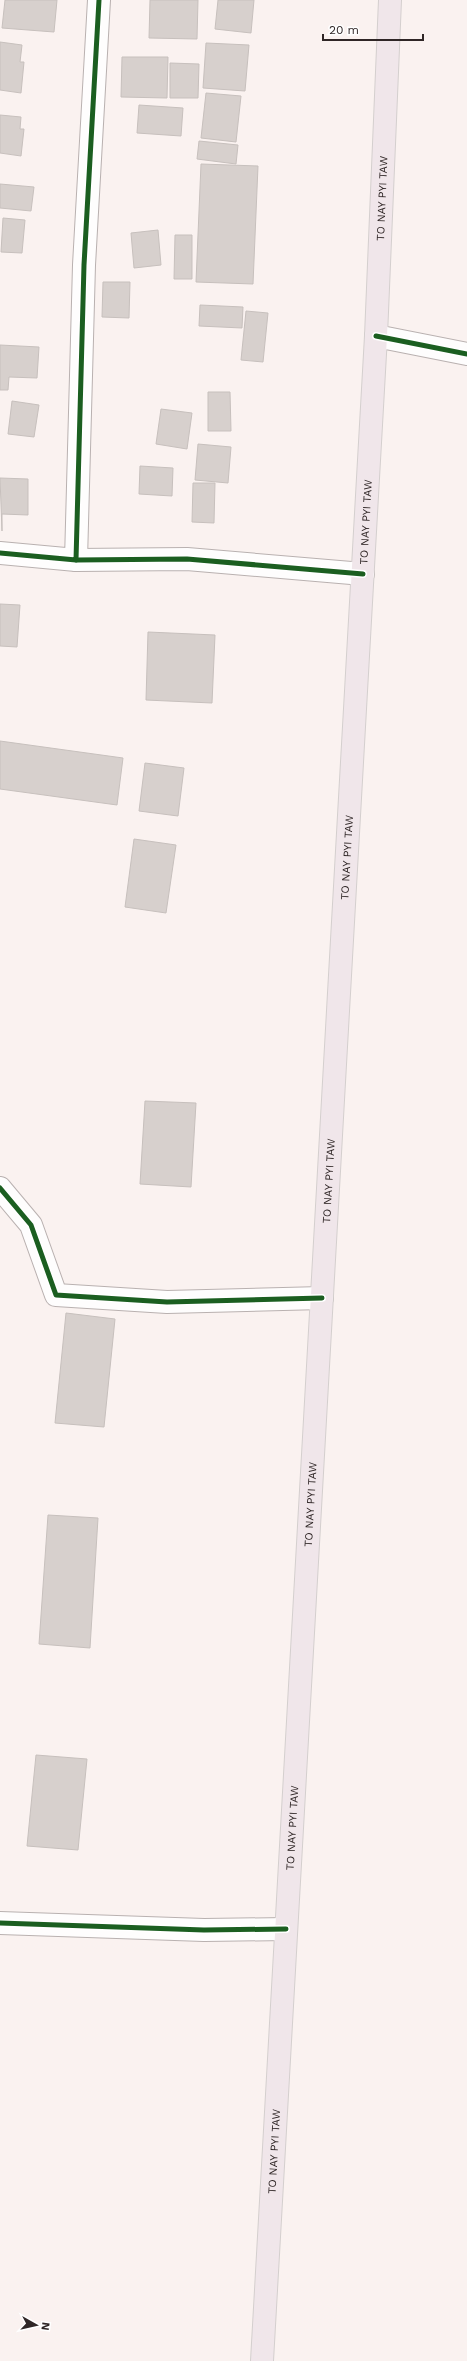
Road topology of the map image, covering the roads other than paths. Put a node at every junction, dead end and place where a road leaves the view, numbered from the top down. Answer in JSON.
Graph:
{"nodes":[{"id":1,"x":99,"y":0,"type":"edge"},
{"id":2,"x":390,"y":0,"type":"edge"},
{"id":3,"x":376,"y":336,"type":"junction"},
{"id":4,"x":467,"y":354,"type":"edge"},
{"id":5,"x":0,"y":553,"type":"edge"},
{"id":6,"x":76,"y":560,"type":"junction"},
{"id":7,"x":363,"y":574,"type":"junction"},
{"id":8,"x":0,"y":1188,"type":"edge"},
{"id":9,"x":322,"y":1298,"type":"junction"},
{"id":10,"x":0,"y":1922,"type":"edge"},
{"id":11,"x":286,"y":1929,"type":"junction"},
{"id":12,"x":262,"y":2361,"type":"edge"}],
"edges":[{"from":1,"to":6,"type":"street"},
{"from":2,"to":3,"type":"main road","name":"TO NAY PYI TAW"},
{"from":3,"to":4,"type":"street"},
{"from":3,"to":7,"type":"main road","name":"TO NAY PYI TAW"},
{"from":5,"to":6,"type":"street"},
{"from":6,"to":7,"type":"street"},
{"from":7,"to":9,"type":"main road","name":"TO NAY PYI TAW"},
{"from":8,"to":9,"type":"street"},
{"from":9,"to":11,"type":"main road","name":"TO NAY PYI TAW"},
{"from":10,"to":11,"type":"street"},
{"from":11,"to":12,"type":"main road","name":"TO NAY PYI TAW"}]}
